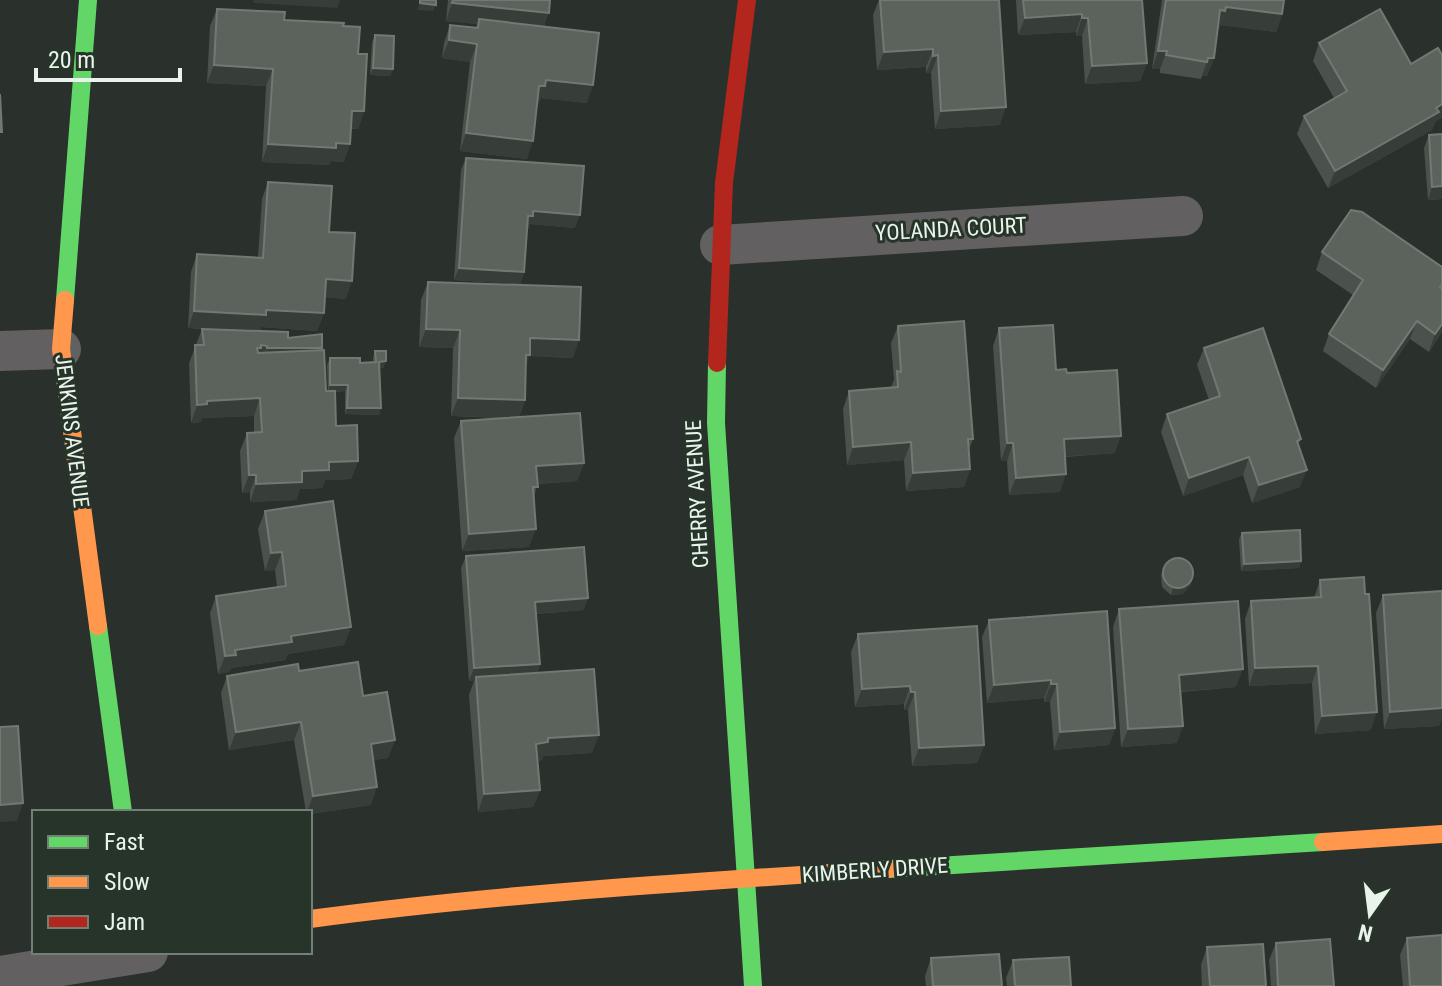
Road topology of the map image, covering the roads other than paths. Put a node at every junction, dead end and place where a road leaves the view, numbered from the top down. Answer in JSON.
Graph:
{"nodes":[{"id":1,"x":88,"y":0,"type":"edge"},
{"id":2,"x":747,"y":0,"type":"edge"},
{"id":3,"x":1183,"y":216,"type":"dead end"},
{"id":4,"x":720,"y":245,"type":"junction"},
{"id":5,"x":61,"y":349,"type":"junction"},
{"id":6,"x":0,"y":351,"type":"edge"},
{"id":7,"x":123,"y":810,"type":"edge"},
{"id":8,"x":1442,"y":834,"type":"edge"},
{"id":9,"x":746,"y":879,"type":"junction"},
{"id":10,"x":312,"y":919,"type":"edge"},
{"id":11,"x":144,"y":961,"type":"edge"},
{"id":12,"x":0,"y":976,"type":"edge"},
{"id":13,"x":753,"y":986,"type":"edge"}],
"edges":[{"from":1,"to":5,"type":"street","name":"JENKINS AVENUE"},
{"from":2,"to":4,"type":"street","name":"CHERRY AVENUE"},
{"from":3,"to":4,"type":"street","name":"YOLANDA COURT"},
{"from":4,"to":9,"type":"street","name":"CHERRY AVENUE"},
{"from":5,"to":6,"type":"street"},
{"from":5,"to":7,"type":"street","name":"JENKINS AVENUE"},
{"from":8,"to":9,"type":"street","name":"KIMBERLY DRIVE"},
{"from":9,"to":10,"type":"street","name":"KIMBERLY DRIVE"},
{"from":9,"to":13,"type":"street","name":"CHERRY AVENUE"},
{"from":11,"to":12,"type":"street"}]}
